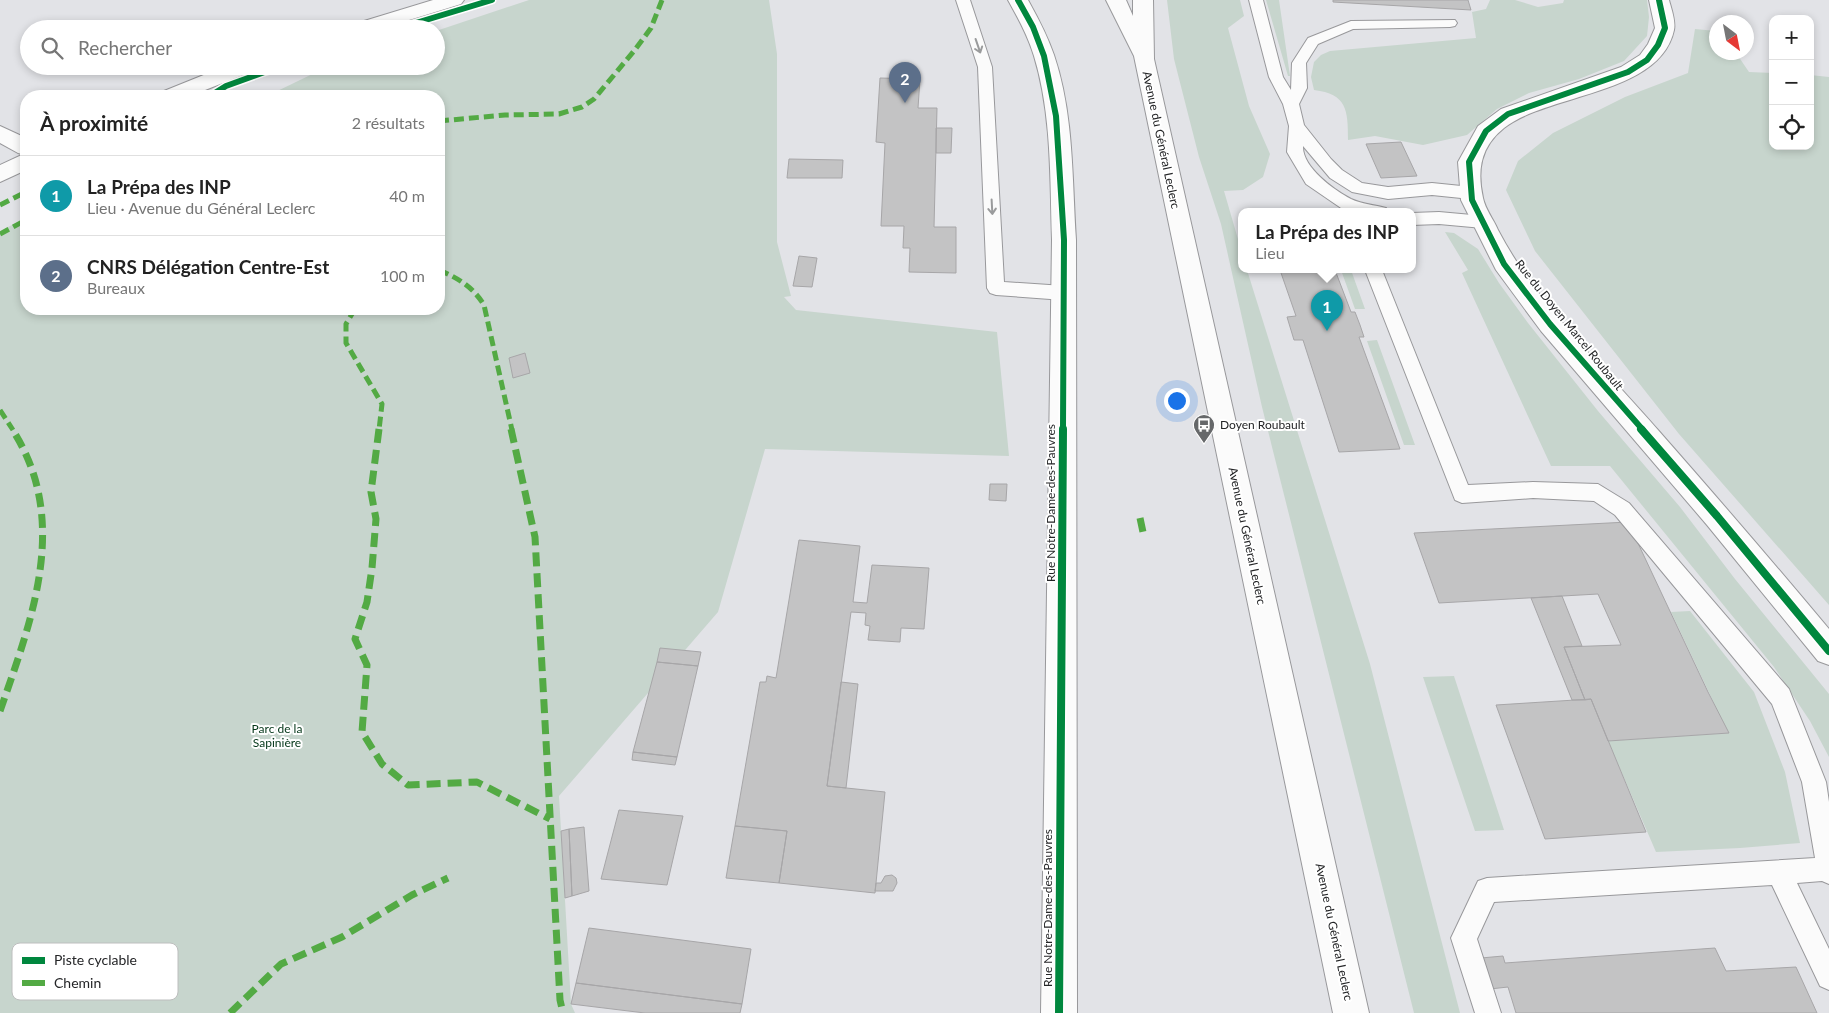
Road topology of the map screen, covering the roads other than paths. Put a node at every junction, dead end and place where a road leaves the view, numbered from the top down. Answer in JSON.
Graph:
{"nodes":[{"id":1,"x":964,"y":0,"type":"edge"},
{"id":2,"x":1018,"y":0,"type":"edge"},
{"id":3,"x":1116,"y":0,"type":"edge"},
{"id":4,"x":1143,"y":0,"type":"edge"},
{"id":5,"x":1256,"y":0,"type":"edge"},
{"id":6,"x":1659,"y":0,"type":"edge"},
{"id":7,"x":448,"y":1,"type":"edge"},
{"id":8,"x":387,"y":20,"type":"edge"},
{"id":9,"x":1450,"y":23,"type":"dead end"},
{"id":10,"x":1144,"y":59,"type":"junction"},
{"id":11,"x":224,"y":75,"type":"edge"},
{"id":12,"x":186,"y":90,"type":"edge"},
{"id":13,"x":1291,"y":104,"type":"junction"},
{"id":14,"x":1297,"y":126,"type":"junction"},
{"id":15,"x":0,"y":133,"type":"edge"},
{"id":16,"x":20,"y":145,"type":"edge"},
{"id":17,"x":20,"y":164,"type":"edge"},
{"id":18,"x":0,"y":174,"type":"edge"},
{"id":19,"x":1472,"y":193,"type":"junction"},
{"id":20,"x":1349,"y":208,"type":"edge"},
{"id":21,"x":1416,"y":220,"type":"edge"},
{"id":22,"x":1483,"y":222,"type":"junction"},
{"id":23,"x":1374,"y":273,"type":"edge"},
{"id":24,"x":1064,"y":293,"type":"junction"},
{"id":25,"x":1829,"y":651,"type":"edge"},
{"id":26,"x":1828,"y":871,"type":"edge"},
{"id":27,"x":1779,"y":872,"type":"junction"},
{"id":28,"x":1829,"y":977,"type":"edge"},
{"id":29,"x":1059,"y":1013,"type":"edge"},
{"id":30,"x":1351,"y":1013,"type":"edge"},
{"id":31,"x":1488,"y":1013,"type":"edge"}],
"edges":[{"from":1,"to":24,"type":"lane","one_way":true},
{"from":2,"to":24,"type":"street","name":"Rue Notre-Dame-des-Pauvres"},
{"from":3,"to":10,"type":"street","name":"Avenue du Général Leclerc"},
{"from":4,"to":10,"type":"street","name":"Avenue du Général Leclerc"},
{"from":5,"to":13,"type":"lane"},
{"from":6,"to":19,"type":"street","name":"Rue du Doyen Marcel Roubault"},
{"from":7,"to":8,"type":"street"},
{"from":9,"to":13,"type":"lane"},
{"from":10,"to":30,"type":"street","name":"Avenue du Général Leclerc"},
{"from":11,"to":12,"type":"street"},
{"from":13,"to":14,"type":"lane"},
{"from":14,"to":19,"type":"lane"},
{"from":14,"to":20,"type":"lane"},
{"from":15,"to":16,"type":"street"},
{"from":17,"to":18,"type":"street"},
{"from":19,"to":22,"type":"street","name":"Rue du Doyen Marcel Roubault"},
{"from":21,"to":22,"type":"lane"},
{"from":22,"to":25,"type":"street","name":"Rue du Doyen Marcel Roubault"},
{"from":23,"to":26,"type":"lane"},
{"from":24,"to":29,"type":"street","name":"Rue Notre-Dame-des-Pauvres"},
{"from":26,"to":27,"type":"lane"},
{"from":27,"to":28,"type":"lane"},
{"from":27,"to":31,"type":"lane"}]}
